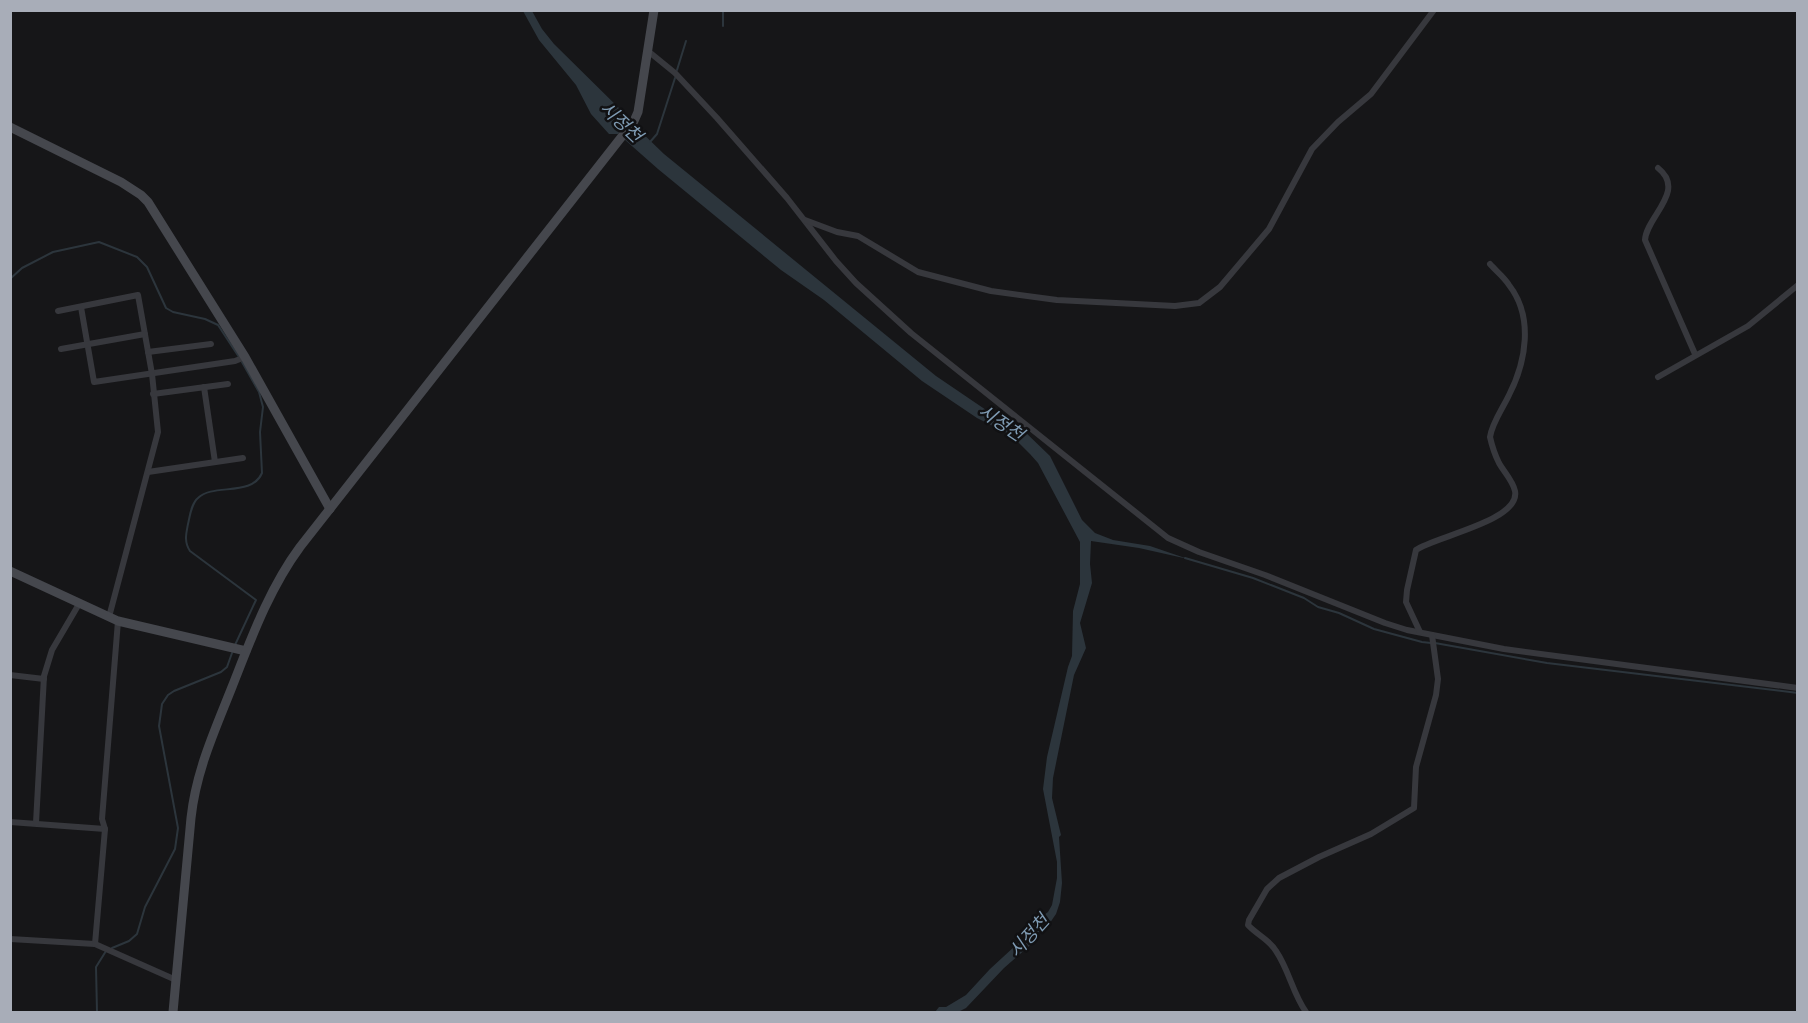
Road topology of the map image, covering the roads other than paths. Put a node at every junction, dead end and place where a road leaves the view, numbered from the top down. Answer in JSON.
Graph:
{"nodes":[{"id":1,"x":654,"y":10,"type":"edge"},
{"id":2,"x":1434,"y":10,"type":"edge"},
{"id":3,"x":648,"y":51,"type":"junction"},
{"id":4,"x":10,"y":127,"type":"edge"},
{"id":5,"x":1658,"y":168,"type":"dead end"},
{"id":6,"x":805,"y":220,"type":"junction"},
{"id":7,"x":1490,"y":264,"type":"dead end"},
{"id":8,"x":1797,"y":285,"type":"edge"},
{"id":9,"x":81,"y":307,"type":"junction"},
{"id":10,"x":58,"y":311,"type":"dead end"},
{"id":11,"x":145,"y":334,"type":"junction"},
{"id":12,"x":211,"y":344,"type":"dead end"},
{"id":13,"x":88,"y":345,"type":"junction"},
{"id":14,"x":61,"y":349,"type":"dead end"},
{"id":15,"x":148,"y":352,"type":"junction"},
{"id":16,"x":1695,"y":354,"type":"junction"},
{"id":17,"x":245,"y":357,"type":"junction"},
{"id":18,"x":152,"y":374,"type":"junction"},
{"id":19,"x":1658,"y":377,"type":"dead end"},
{"id":20,"x":228,"y":384,"type":"dead end"},
{"id":21,"x":204,"y":387,"type":"junction"},
{"id":22,"x":153,"y":394,"type":"junction"},
{"id":23,"x":243,"y":459,"type":"dead end"},
{"id":24,"x":215,"y":462,"type":"junction"},
{"id":25,"x":148,"y":472,"type":"junction"},
{"id":26,"x":330,"y":509,"type":"junction"},
{"id":27,"x":10,"y":571,"type":"edge"},
{"id":28,"x":80,"y":604,"type":"junction"},
{"id":29,"x":113,"y":619,"type":"junction"},
{"id":30,"x":1420,"y":632,"type":"junction"},
{"id":31,"x":1432,"y":635,"type":"junction"},
{"id":32,"x":246,"y":651,"type":"junction"},
{"id":33,"x":10,"y":675,"type":"edge"},
{"id":34,"x":44,"y":679,"type":"junction"},
{"id":35,"x":1797,"y":688,"type":"edge"},
{"id":36,"x":10,"y":822,"type":"edge"},
{"id":37,"x":36,"y":823,"type":"junction"},
{"id":38,"x":105,"y":829,"type":"junction"},
{"id":39,"x":10,"y":939,"type":"edge"},
{"id":40,"x":95,"y":945,"type":"junction"},
{"id":41,"x":176,"y":980,"type":"junction"},
{"id":42,"x":173,"y":1012,"type":"edge"},
{"id":43,"x":1305,"y":1012,"type":"edge"}],
"edges":[{"from":1,"to":3,"type":"main road"},
{"from":2,"to":6,"type":"street"},
{"from":3,"to":6,"type":"street"},
{"from":3,"to":26,"type":"main road"},
{"from":4,"to":17,"type":"main road"},
{"from":5,"to":16,"type":"street"},
{"from":6,"to":30,"type":"street"},
{"from":7,"to":30,"type":"street"},
{"from":8,"to":16,"type":"street"},
{"from":9,"to":10,"type":"street"},
{"from":9,"to":11,"type":"street"},
{"from":9,"to":13,"type":"street"},
{"from":11,"to":13,"type":"street"},
{"from":11,"to":15,"type":"street"},
{"from":12,"to":15,"type":"street"},
{"from":13,"to":14,"type":"street"},
{"from":13,"to":18,"type":"street"},
{"from":15,"to":18,"type":"street"},
{"from":16,"to":19,"type":"street"},
{"from":17,"to":18,"type":"street"},
{"from":17,"to":26,"type":"main road"},
{"from":18,"to":22,"type":"street"},
{"from":20,"to":21,"type":"street"},
{"from":21,"to":22,"type":"street"},
{"from":21,"to":24,"type":"street"},
{"from":22,"to":25,"type":"street"},
{"from":23,"to":24,"type":"street"},
{"from":24,"to":25,"type":"street"},
{"from":25,"to":29,"type":"street"},
{"from":26,"to":32,"type":"main road"},
{"from":27,"to":28,"type":"main road"},
{"from":28,"to":29,"type":"main road"},
{"from":28,"to":34,"type":"street"},
{"from":29,"to":32,"type":"main road"},
{"from":29,"to":38,"type":"street"},
{"from":30,"to":31,"type":"street"},
{"from":31,"to":35,"type":"street"},
{"from":31,"to":43,"type":"street"},
{"from":32,"to":41,"type":"main road"},
{"from":33,"to":34,"type":"street"},
{"from":34,"to":37,"type":"street"},
{"from":36,"to":37,"type":"street"},
{"from":37,"to":38,"type":"street"},
{"from":38,"to":40,"type":"street"},
{"from":39,"to":40,"type":"street"},
{"from":40,"to":41,"type":"street"},
{"from":41,"to":42,"type":"main road"}]}
